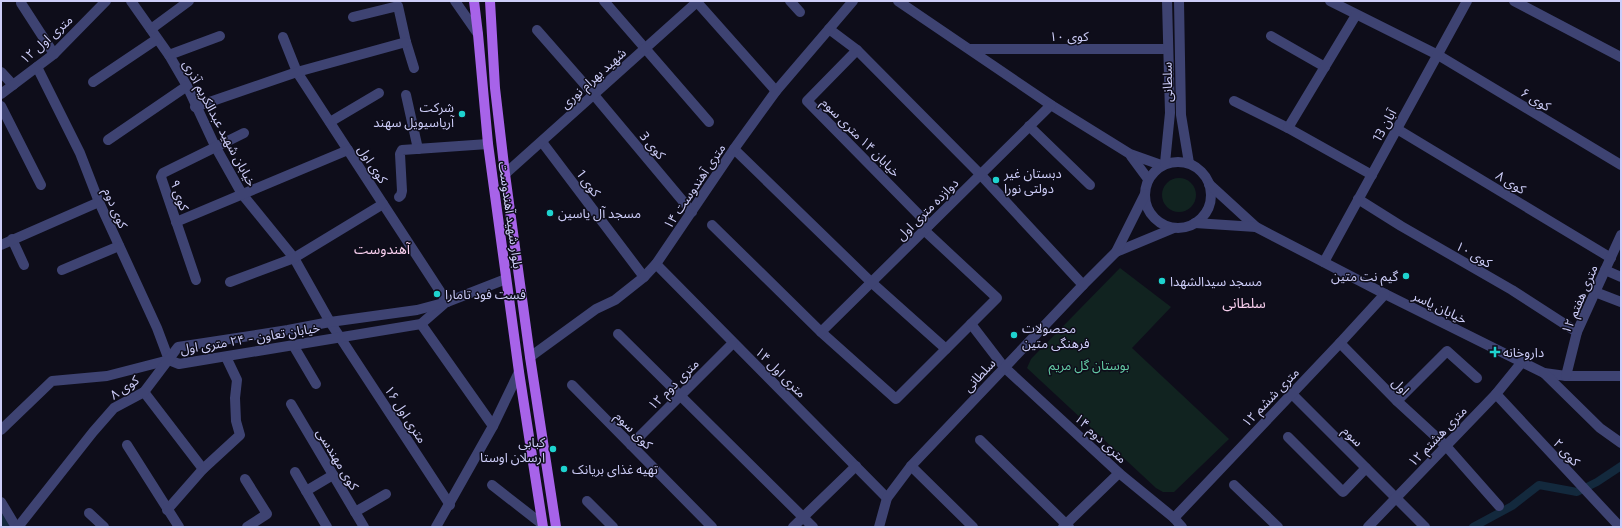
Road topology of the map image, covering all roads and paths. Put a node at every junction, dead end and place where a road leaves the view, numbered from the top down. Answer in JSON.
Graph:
{"nodes":[{"id":1,"x":106,"y":1,"type":"edge"},
{"id":2,"x":131,"y":1,"type":"edge"},
{"id":3,"x":189,"y":1,"type":"edge"},
{"id":4,"x":455,"y":1,"type":"edge"},
{"id":5,"x":474,"y":1,"type":"edge"},
{"id":6,"x":490,"y":1,"type":"edge"},
{"id":7,"x":604,"y":1,"type":"edge"},
{"id":8,"x":697,"y":1,"type":"edge"},
{"id":9,"x":790,"y":1,"type":"edge"},
{"id":10,"x":853,"y":1,"type":"edge"},
{"id":11,"x":898,"y":1,"type":"edge"},
{"id":12,"x":1166,"y":1,"type":"edge"},
{"id":13,"x":1179,"y":1,"type":"edge"},
{"id":14,"x":1330,"y":1,"type":"edge"},
{"id":15,"x":1467,"y":1,"type":"edge"},
{"id":16,"x":1514,"y":1,"type":"edge"},
{"id":17,"x":21,"y":3,"type":"dead end"},
{"id":18,"x":800,"y":12,"type":"dead end"},
{"id":19,"x":1356,"y":15,"type":"junction"},
{"id":20,"x":353,"y":17,"type":"dead end"},
{"id":21,"x":829,"y":28,"type":"junction"},
{"id":22,"x":151,"y":29,"type":"junction"},
{"id":23,"x":537,"y":30,"type":"dead end"},
{"id":24,"x":478,"y":34,"type":"junction"},
{"id":25,"x":220,"y":36,"type":"dead end"},
{"id":26,"x":1271,"y":36,"type":"dead end"},
{"id":27,"x":283,"y":37,"type":"dead end"},
{"id":28,"x":157,"y":39,"type":"junction"},
{"id":29,"x":406,"y":42,"type":"junction"},
{"id":30,"x":645,"y":49,"type":"junction"},
{"id":31,"x":970,"y":49,"type":"junction"},
{"id":32,"x":1168,"y":49,"type":"junction"},
{"id":33,"x":857,"y":50,"type":"junction"},
{"id":34,"x":54,"y":54,"type":"junction"},
{"id":35,"x":169,"y":55,"type":"junction"},
{"id":36,"x":1438,"y":55,"type":"junction"},
{"id":37,"x":1621,"y":57,"type":"edge"},
{"id":38,"x":37,"y":67,"type":"junction"},
{"id":39,"x":1325,"y":67,"type":"junction"},
{"id":40,"x":414,"y":68,"type":"dead end"},
{"id":41,"x":1,"y":72,"type":"edge"},
{"id":42,"x":297,"y":72,"type":"junction"},
{"id":43,"x":93,"y":82,"type":"dead end"},
{"id":44,"x":13,"y":85,"type":"junction"},
{"id":45,"x":186,"y":86,"type":"junction"},
{"id":46,"x":495,"y":88,"type":"junction"},
{"id":47,"x":482,"y":89,"type":"junction"},
{"id":48,"x":776,"y":91,"type":"junction"},
{"id":49,"x":379,"y":93,"type":"dead end"},
{"id":50,"x":1,"y":94,"type":"edge"},
{"id":51,"x":406,"y":95,"type":"dead end"},
{"id":52,"x":594,"y":95,"type":"junction"},
{"id":53,"x":1234,"y":101,"type":"dead end"},
{"id":54,"x":1051,"y":105,"type":"junction"},
{"id":55,"x":1,"y":106,"type":"edge"},
{"id":56,"x":195,"y":107,"type":"junction"},
{"id":57,"x":330,"y":122,"type":"junction"},
{"id":58,"x":709,"y":122,"type":"dead end"},
{"id":59,"x":1029,"y":126,"type":"junction"},
{"id":60,"x":1288,"y":128,"type":"junction"},
{"id":61,"x":1397,"y":129,"type":"junction"},
{"id":62,"x":244,"y":133,"type":"dead end"},
{"id":63,"x":108,"y":140,"type":"dead end"},
{"id":64,"x":542,"y":142,"type":"junction"},
{"id":65,"x":488,"y":144,"type":"junction"},
{"id":66,"x":215,"y":146,"type":"junction"},
{"id":67,"x":418,"y":149,"type":"junction"},
{"id":68,"x":734,"y":149,"type":"junction"},
{"id":69,"x":348,"y":150,"type":"junction"},
{"id":70,"x":1130,"y":154,"type":"junction"},
{"id":71,"x":1188,"y":163,"type":"junction"},
{"id":72,"x":1163,"y":164,"type":"junction"},
{"id":73,"x":1621,"y":165,"type":"edge"},
{"id":74,"x":505,"y":174,"type":"junction"},
{"id":75,"x":980,"y":174,"type":"junction"},
{"id":76,"x":1372,"y":175,"type":"junction"},
{"id":77,"x":1148,"y":179,"type":"junction"},
{"id":78,"x":1209,"y":184,"type":"junction"},
{"id":79,"x":41,"y":185,"type":"dead end"},
{"id":80,"x":1090,"y":186,"type":"dead end"},
{"id":81,"x":242,"y":194,"type":"junction"},
{"id":82,"x":1144,"y":194,"type":"junction"},
{"id":83,"x":398,"y":197,"type":"dead end"},
{"id":84,"x":1358,"y":199,"type":"junction"},
{"id":85,"x":100,"y":202,"type":"junction"},
{"id":86,"x":383,"y":204,"type":"junction"},
{"id":87,"x":692,"y":212,"type":"junction"},
{"id":88,"x":176,"y":222,"type":"junction"},
{"id":89,"x":1195,"y":223,"type":"junction"},
{"id":90,"x":712,"y":225,"type":"dead end"},
{"id":91,"x":1256,"y":227,"type":"junction"},
{"id":92,"x":926,"y":228,"type":"junction"},
{"id":93,"x":1174,"y":228,"type":"junction"},
{"id":94,"x":1621,"y":235,"type":"edge"},
{"id":95,"x":12,"y":240,"type":"junction"},
{"id":96,"x":1,"y":245,"type":"edge"},
{"id":97,"x":119,"y":246,"type":"junction"},
{"id":98,"x":1618,"y":247,"type":"edge"},
{"id":99,"x":1116,"y":252,"type":"junction"},
{"id":100,"x":294,"y":258,"type":"junction"},
{"id":101,"x":1611,"y":258,"type":"junction"},
{"id":102,"x":1324,"y":262,"type":"junction"},
{"id":103,"x":656,"y":264,"type":"junction"},
{"id":104,"x":24,"y":265,"type":"dead end"},
{"id":105,"x":62,"y":270,"type":"dead end"},
{"id":106,"x":1605,"y":270,"type":"junction"},
{"id":107,"x":644,"y":277,"type":"junction"},
{"id":108,"x":1621,"y":277,"type":"edge"},
{"id":109,"x":506,"y":279,"type":"junction"},
{"id":110,"x":196,"y":280,"type":"dead end"},
{"id":111,"x":230,"y":282,"type":"dead end"},
{"id":112,"x":871,"y":282,"type":"junction"},
{"id":113,"x":1082,"y":284,"type":"junction"},
{"id":114,"x":1595,"y":292,"type":"junction"},
{"id":115,"x":1385,"y":294,"type":"junction"},
{"id":116,"x":447,"y":302,"type":"junction"},
{"id":117,"x":1621,"y":302,"type":"edge"},
{"id":118,"x":330,"y":322,"type":"junction"},
{"id":119,"x":421,"y":324,"type":"junction"},
{"id":120,"x":971,"y":324,"type":"junction"},
{"id":121,"x":822,"y":332,"type":"junction"},
{"id":122,"x":1577,"y":332,"type":"junction"},
{"id":123,"x":618,"y":334,"type":"dead end"},
{"id":124,"x":340,"y":336,"type":"junction"},
{"id":125,"x":733,"y":343,"type":"junction"},
{"id":126,"x":1340,"y":343,"type":"junction"},
{"id":127,"x":293,"y":345,"type":"junction"},
{"id":128,"x":946,"y":349,"type":"junction"},
{"id":129,"x":226,"y":357,"type":"junction"},
{"id":130,"x":530,"y":357,"type":"junction"},
{"id":131,"x":169,"y":360,"type":"junction"},
{"id":132,"x":1522,"y":362,"type":"junction"},
{"id":133,"x":1004,"y":367,"type":"junction"},
{"id":134,"x":519,"y":372,"type":"junction"},
{"id":135,"x":1544,"y":373,"type":"junction"},
{"id":136,"x":1566,"y":376,"type":"junction"},
{"id":137,"x":1621,"y":376,"type":"edge"},
{"id":138,"x":1477,"y":378,"type":"dead end"},
{"id":139,"x":316,"y":384,"type":"dead end"},
{"id":140,"x":572,"y":385,"type":"dead end"},
{"id":141,"x":144,"y":392,"type":"junction"},
{"id":142,"x":1292,"y":394,"type":"junction"},
{"id":143,"x":1496,"y":394,"type":"junction"},
{"id":144,"x":680,"y":396,"type":"junction"},
{"id":145,"x":1397,"y":401,"type":"junction"},
{"id":146,"x":291,"y":404,"type":"dead end"},
{"id":147,"x":493,"y":426,"type":"junction"},
{"id":148,"x":1,"y":430,"type":"edge"},
{"id":149,"x":1288,"y":437,"type":"dead end"},
{"id":150,"x":980,"y":440,"type":"dead end"},
{"id":151,"x":1621,"y":443,"type":"edge"},
{"id":152,"x":127,"y":445,"type":"dead end"},
{"id":153,"x":631,"y":445,"type":"junction"},
{"id":154,"x":1446,"y":446,"type":"junction"},
{"id":155,"x":856,"y":466,"type":"junction"},
{"id":156,"x":911,"y":466,"type":"junction"},
{"id":157,"x":1366,"y":468,"type":"junction"},
{"id":158,"x":203,"y":469,"type":"junction"},
{"id":159,"x":295,"y":472,"type":"dead end"},
{"id":160,"x":1119,"y":473,"type":"junction"},
{"id":161,"x":333,"y":475,"type":"junction"},
{"id":162,"x":245,"y":479,"type":"dead end"},
{"id":163,"x":492,"y":485,"type":"dead end"},
{"id":164,"x":1234,"y":485,"type":"dead end"},
{"id":165,"x":306,"y":491,"type":"junction"},
{"id":166,"x":386,"y":494,"type":"dead end"},
{"id":167,"x":1396,"y":497,"type":"junction"},
{"id":168,"x":887,"y":498,"type":"junction"},
{"id":169,"x":587,"y":501,"type":"dead end"},
{"id":170,"x":1,"y":502,"type":"edge"},
{"id":171,"x":450,"y":505,"type":"junction"},
{"id":172,"x":1499,"y":506,"type":"dead end"},
{"id":173,"x":167,"y":510,"type":"junction"},
{"id":174,"x":355,"y":512,"type":"junction"},
{"id":175,"x":88,"y":513,"type":"dead end"},
{"id":176,"x":803,"y":517,"type":"junction"},
{"id":177,"x":1174,"y":518,"type":"junction"},
{"id":178,"x":543,"y":525,"type":"edge"},
{"id":179,"x":253,"y":526,"type":"edge"},
{"id":180,"x":1066,"y":526,"type":"edge"},
{"id":181,"x":17,"y":527,"type":"edge"},
{"id":182,"x":104,"y":527,"type":"edge"},
{"id":183,"x":179,"y":527,"type":"edge"},
{"id":184,"x":327,"y":527,"type":"edge"},
{"id":185,"x":364,"y":527,"type":"edge"},
{"id":186,"x":436,"y":527,"type":"edge"},
{"id":187,"x":556,"y":527,"type":"edge"},
{"id":188,"x":613,"y":527,"type":"edge"},
{"id":189,"x":712,"y":527,"type":"edge"},
{"id":190,"x":793,"y":527,"type":"edge"},
{"id":191,"x":813,"y":527,"type":"edge"},
{"id":192,"x":878,"y":527,"type":"edge"},
{"id":193,"x":973,"y":527,"type":"edge"},
{"id":194,"x":1182,"y":527,"type":"edge"},
{"id":195,"x":1278,"y":527,"type":"edge"},
{"id":196,"x":1368,"y":527,"type":"edge"},
{"id":197,"x":1425,"y":527,"type":"edge"},
{"id":198,"x":1620,"y":527,"type":"edge"}],
"edges":[{"from":1,"to":34,"type":"street","name":"۱۲ متری اول"},
{"from":2,"to":22,"type":"street","name":"خیابان شهید عبدالکریم آذری"},
{"from":3,"to":22,"type":"street"},
{"from":4,"to":24,"type":"street"},
{"from":5,"to":24,"type":"main road","name":"بلوار شهید آهندوست"},
{"from":6,"to":46,"type":"main road","name":"بلوار شهید آهندوست"},
{"from":7,"to":30,"type":"street"},
{"from":8,"to":30,"type":"street","name":"شهید بهرام نوری"},
{"from":8,"to":48,"type":"street"},
{"from":9,"to":18,"type":"street"},
{"from":10,"to":21,"type":"street","name":"۱۴ متری آهندوست"},
{"from":11,"to":31,"type":"street"},
{"from":12,"to":32,"type":"street","name":"سلطانی"},
{"from":13,"to":71,"type":"street","name":"سلطانی"},
{"from":14,"to":19,"type":"street","name":"کوی ۶"},
{"from":15,"to":36,"type":"street","name":"13 آبان"},
{"from":16,"to":37,"type":"street"},
{"from":17,"to":34,"type":"street"},
{"from":19,"to":36,"type":"street","name":"کوی ۶"},
{"from":19,"to":39,"type":"street"},
{"from":20,"to":29,"type":"street"},
{"from":21,"to":33,"type":"street"},
{"from":21,"to":48,"type":"street","name":"۱۴ متری آهندوست"},
{"from":22,"to":28,"type":"street","name":"خیابان شهید عبدالکریم آذری"},
{"from":23,"to":52,"type":"street","name":"کوی 3"},
{"from":24,"to":47,"type":"main road","name":"بلوار شهید آهندوست"},
{"from":25,"to":35,"type":"street"},
{"from":26,"to":39,"type":"street"},
{"from":27,"to":42,"type":"street","name":"کوی اول"},
{"from":28,"to":35,"type":"street","name":"خیابان شهید عبدالکریم آذری"},
{"from":28,"to":43,"type":"street"},
{"from":29,"to":40,"type":"street"},
{"from":29,"to":42,"type":"street"},
{"from":30,"to":52,"type":"street","name":"شهید بهرام نوری"},
{"from":30,"to":58,"type":"street"},
{"from":31,"to":32,"type":"street","name":"کوی ۱۰"},
{"from":31,"to":54,"type":"street"},
{"from":32,"to":72,"type":"street","name":"سلطانی"},
{"from":33,"to":75,"type":"street"},
{"from":33,"to":92,"type":"street","name":"خیابان ۱۴ متری سوم"},
{"from":34,"to":38,"type":"street","name":"۱۲ متری اول"},
{"from":35,"to":45,"type":"street","name":"خیابان شهید عبدالکریم آذری"},
{"from":36,"to":61,"type":"street","name":"13 آبان"},
{"from":36,"to":73,"type":"street","name":"کوی ۶"},
{"from":38,"to":44,"type":"street","name":"۱۲ متری اول"},
{"from":38,"to":85,"type":"street","name":"کوی دوم"},
{"from":39,"to":60,"type":"street"},
{"from":41,"to":44,"type":"street"},
{"from":42,"to":56,"type":"street"},
{"from":42,"to":57,"type":"street","name":"کوی اول"},
{"from":44,"to":50,"type":"street","name":"۱۲ متری اول"},
{"from":45,"to":56,"type":"street","name":"خیابان شهید عبدالکریم آذری"},
{"from":45,"to":63,"type":"street"},
{"from":46,"to":47,"type":"main road"},
{"from":46,"to":74,"type":"main road","name":"بلوار شهید آهندوست"},
{"from":47,"to":65,"type":"main road","name":"بلوار شهید آهندوست"},
{"from":48,"to":68,"type":"street","name":"۱۴ متری آهندوست"},
{"from":49,"to":57,"type":"street"},
{"from":51,"to":67,"type":"street"},
{"from":52,"to":64,"type":"street","name":"شهید بهرام نوری"},
{"from":52,"to":87,"type":"street","name":"کوی 3"},
{"from":53,"to":60,"type":"street"},
{"from":54,"to":59,"type":"street","name":"دوازده متری اول"},
{"from":54,"to":70,"type":"street"},
{"from":55,"to":79,"type":"street"},
{"from":56,"to":66,"type":"street","name":"خیابان شهید عبدالکریم آذری"},
{"from":57,"to":69,"type":"street","name":"کوی اول"},
{"from":59,"to":75,"type":"street","name":"دوازده متری اول"},
{"from":59,"to":80,"type":"street"},
{"from":60,"to":76,"type":"street"},
{"from":61,"to":76,"type":"street","name":"13 آبان"},
{"from":61,"to":101,"type":"street","name":"کوی ۸"},
{"from":62,"to":66,"type":"street","name":"کوی ۹"},
{"from":64,"to":74,"type":"street","name":"شهید بهرام نوری"},
{"from":64,"to":107,"type":"street","name":"کوی 1"},
{"from":65,"to":67,"type":"street"},
{"from":65,"to":109,"type":"main road","name":"بلوار شهید آهندوست"},
{"from":66,"to":81,"type":"street","name":"خیابان شهید عبدالکریم آذری"},
{"from":66,"to":88,"type":"street","name":"کوی ۹"},
{"from":67,"to":83,"type":"street"},
{"from":68,"to":87,"type":"street","name":"۱۴ متری آهندوست"},
{"from":68,"to":112,"type":"street"},
{"from":69,"to":81,"type":"street"},
{"from":69,"to":86,"type":"street","name":"کوی اول"},
{"from":70,"to":72,"type":"street"},
{"from":70,"to":77,"type":"street"},
{"from":71,"to":72,"type":"street"},
{"from":71,"to":78,"type":"street"},
{"from":72,"to":77,"type":"street"},
{"from":74,"to":130,"type":"main road","name":"بلوار شهید آهندوست"},
{"from":75,"to":92,"type":"street","name":"دوازده متری اول"},
{"from":75,"to":113,"type":"street"},
{"from":76,"to":84,"type":"street","name":"13 آبان"},
{"from":77,"to":82,"type":"street"},
{"from":78,"to":89,"type":"street"},
{"from":78,"to":91,"type":"street","name":"خیابان یاسر"},
{"from":81,"to":88,"type":"street"},
{"from":81,"to":100,"type":"street","name":"خیابان شهید عبدالکریم آذری"},
{"from":82,"to":93,"type":"street"},
{"from":82,"to":99,"type":"street"},
{"from":84,"to":102,"type":"street","name":"13 آبان"},
{"from":84,"to":122,"type":"street","name":"کوی ۱۰"},
{"from":85,"to":95,"type":"street"},
{"from":85,"to":97,"type":"street","name":"کوی دوم"},
{"from":86,"to":100,"type":"street"},
{"from":86,"to":116,"type":"street","name":"کوی اول"},
{"from":87,"to":103,"type":"street","name":"۱۴ متری آهندوست"},
{"from":88,"to":110,"type":"street","name":"کوی ۹"},
{"from":89,"to":91,"type":"street","name":"خیابان یاسر"},
{"from":89,"to":93,"type":"street"},
{"from":90,"to":121,"type":"street"},
{"from":91,"to":102,"type":"street","name":"خیابان یاسر"},
{"from":92,"to":112,"type":"street","name":"دوازده متری اول"},
{"from":92,"to":120,"type":"street"},
{"from":93,"to":99,"type":"street"},
{"from":94,"to":98,"type":"street","name":"۱۲ متری هفتم"},
{"from":95,"to":96,"type":"street"},
{"from":95,"to":104,"type":"street"},
{"from":97,"to":105,"type":"street"},
{"from":97,"to":131,"type":"street","name":"کوی دوم"},
{"from":98,"to":101,"type":"street","name":"۱۲ متری هفتم"},
{"from":99,"to":113,"type":"street","name":"سلطانی"},
{"from":100,"to":111,"type":"street"},
{"from":100,"to":118,"type":"street","name":"خیابان شهید عبدالکریم آذری"},
{"from":101,"to":106,"type":"street","name":"۱۲ متری هفتم"},
{"from":102,"to":115,"type":"street","name":"خیابان یاسر"},
{"from":103,"to":107,"type":"street","name":"۱۴ متری آهندوست"},
{"from":103,"to":125,"type":"street","name":"۱۴ متری اول"},
{"from":106,"to":108,"type":"street"},
{"from":106,"to":114,"type":"street","name":"۱۲ متری هفتم"},
{"from":107,"to":130,"type":"street","name":"۱۴ متری آهندوست"},
{"from":109,"to":116,"type":"street","name":"خیابان تعاون - ۲۴ متری اول"},
{"from":109,"to":134,"type":"main road","name":"بلوار شهید آهندوست"},
{"from":112,"to":121,"type":"street","name":"دوازده متری اول"},
{"from":112,"to":128,"type":"street"},
{"from":113,"to":133,"type":"street","name":"سلطانی"},
{"from":114,"to":117,"type":"street"},
{"from":114,"to":122,"type":"street","name":"۱۲ متری هفتم"},
{"from":115,"to":126,"type":"street","name":"۱۲ متری ششم"},
{"from":115,"to":132,"type":"street","name":"خیابان یاسر"},
{"from":116,"to":118,"type":"street","name":"خیابان تعاون - ۲۴ متری اول"},
{"from":116,"to":119,"type":"street","name":"خیابان تعاون - ۲۴ متری اول"},
{"from":118,"to":124,"type":"street","name":"خیابان شهید عبدالکریم آذری"},
{"from":118,"to":131,"type":"street","name":"خیابان تعاون - ۲۴ متری اول"},
{"from":119,"to":124,"type":"street","name":"خیابان تعاون - ۲۴ متری اول"},
{"from":119,"to":147,"type":"street"},
{"from":120,"to":128,"type":"street"},
{"from":120,"to":133,"type":"street","name":"۱۴ متری دوم"},
{"from":121,"to":128,"type":"street"},
{"from":122,"to":136,"type":"street","name":"۱۲ متری هفتم"},
{"from":123,"to":144,"type":"street"},
{"from":124,"to":127,"type":"street","name":"خیابان تعاون - ۲۴ متری اول"},
{"from":124,"to":171,"type":"street","name":"۱۶ متری اول"},
{"from":125,"to":144,"type":"street","name":"۱۲ متری دوم"},
{"from":125,"to":155,"type":"street","name":"۱۴ متری اول"},
{"from":126,"to":142,"type":"street","name":"۱۲ متری ششم"},
{"from":126,"to":145,"type":"street","name":"اول"},
{"from":127,"to":129,"type":"street","name":"خیابان تعاون - ۲۴ متری اول"},
{"from":127,"to":139,"type":"street"},
{"from":129,"to":131,"type":"street","name":"خیابان تعاون - ۲۴ متری اول"},
{"from":129,"to":158,"type":"street"},
{"from":130,"to":187,"type":"main road","name":"بلوار شهید آهندوست"},
{"from":131,"to":141,"type":"street","name":"کوی ۸"},
{"from":131,"to":148,"type":"street","name":"کوی ۸"},
{"from":132,"to":135,"type":"street","name":"خیابان یاسر"},
{"from":132,"to":143,"type":"street","name":"۱۲ متری هشتم"},
{"from":133,"to":156,"type":"street","name":"سلطانی"},
{"from":133,"to":160,"type":"street","name":"۱۴ متری دوم"},
{"from":134,"to":147,"type":"street"},
{"from":134,"to":178,"type":"main road","name":"بلوار شهید آهندوست"},
{"from":135,"to":136,"type":"street","name":"خیابان یاسر"},
{"from":135,"to":151,"type":"street"},
{"from":136,"to":137,"type":"street","name":"خیابان یاسر"},
{"from":138,"to":145,"type":"street"},
{"from":140,"to":153,"type":"street","name":"کوی سوم"},
{"from":141,"to":158,"type":"street"},
{"from":141,"to":181,"type":"street","name":"کوی ۸"},
{"from":142,"to":157,"type":"street","name":"سوم"},
{"from":142,"to":177,"type":"street","name":"۱۲ متری ششم"},
{"from":143,"to":154,"type":"street","name":"۱۲ متری هشتم"},
{"from":143,"to":198,"type":"street","name":"کوی ۲"},
{"from":144,"to":153,"type":"street","name":"۱۲ متری دوم"},
{"from":144,"to":176,"type":"street"},
{"from":145,"to":154,"type":"street","name":"اول"},
{"from":146,"to":161,"type":"street","name":"کوی مهندسی"},
{"from":147,"to":171,"type":"street"},
{"from":149,"to":157,"type":"street"},
{"from":150,"to":180,"type":"street"},
{"from":152,"to":173,"type":"street"},
{"from":153,"to":189,"type":"street","name":"کوی سوم"},
{"from":154,"to":167,"type":"street","name":"۱۲ متری هشتم"},
{"from":154,"to":172,"type":"street","name":"اول"},
{"from":155,"to":168,"type":"street","name":"۱۴ متری اول"},
{"from":155,"to":176,"type":"street"},
{"from":156,"to":168,"type":"street","name":"سلطانی"},
{"from":156,"to":193,"type":"street"},
{"from":157,"to":167,"type":"street","name":"سوم"},
{"from":158,"to":173,"type":"street"},
{"from":159,"to":165,"type":"street"},
{"from":160,"to":177,"type":"street","name":"۱۴ متری دوم"},
{"from":160,"to":180,"type":"street"},
{"from":161,"to":165,"type":"street"},
{"from":161,"to":174,"type":"street","name":"کوی مهندسی"},
{"from":162,"to":179,"type":"street"},
{"from":163,"to":178,"type":"street"},
{"from":164,"to":195,"type":"street"},
{"from":165,"to":184,"type":"street"},
{"from":166,"to":174,"type":"street"},
{"from":167,"to":196,"type":"street","name":"۱۲ متری هشتم"},
{"from":167,"to":197,"type":"street"},
{"from":168,"to":192,"type":"street","name":"سلطانی"},
{"from":169,"to":188,"type":"street"},
{"from":170,"to":181,"type":"street"},
{"from":171,"to":186,"type":"street"},
{"from":173,"to":183,"type":"street"},
{"from":174,"to":185,"type":"street","name":"کوی مهندسی"},
{"from":175,"to":182,"type":"street"},
{"from":176,"to":190,"type":"street"},
{"from":176,"to":191,"type":"street"},
{"from":177,"to":194,"type":"street","name":"۱۴ متری دوم"}]}
